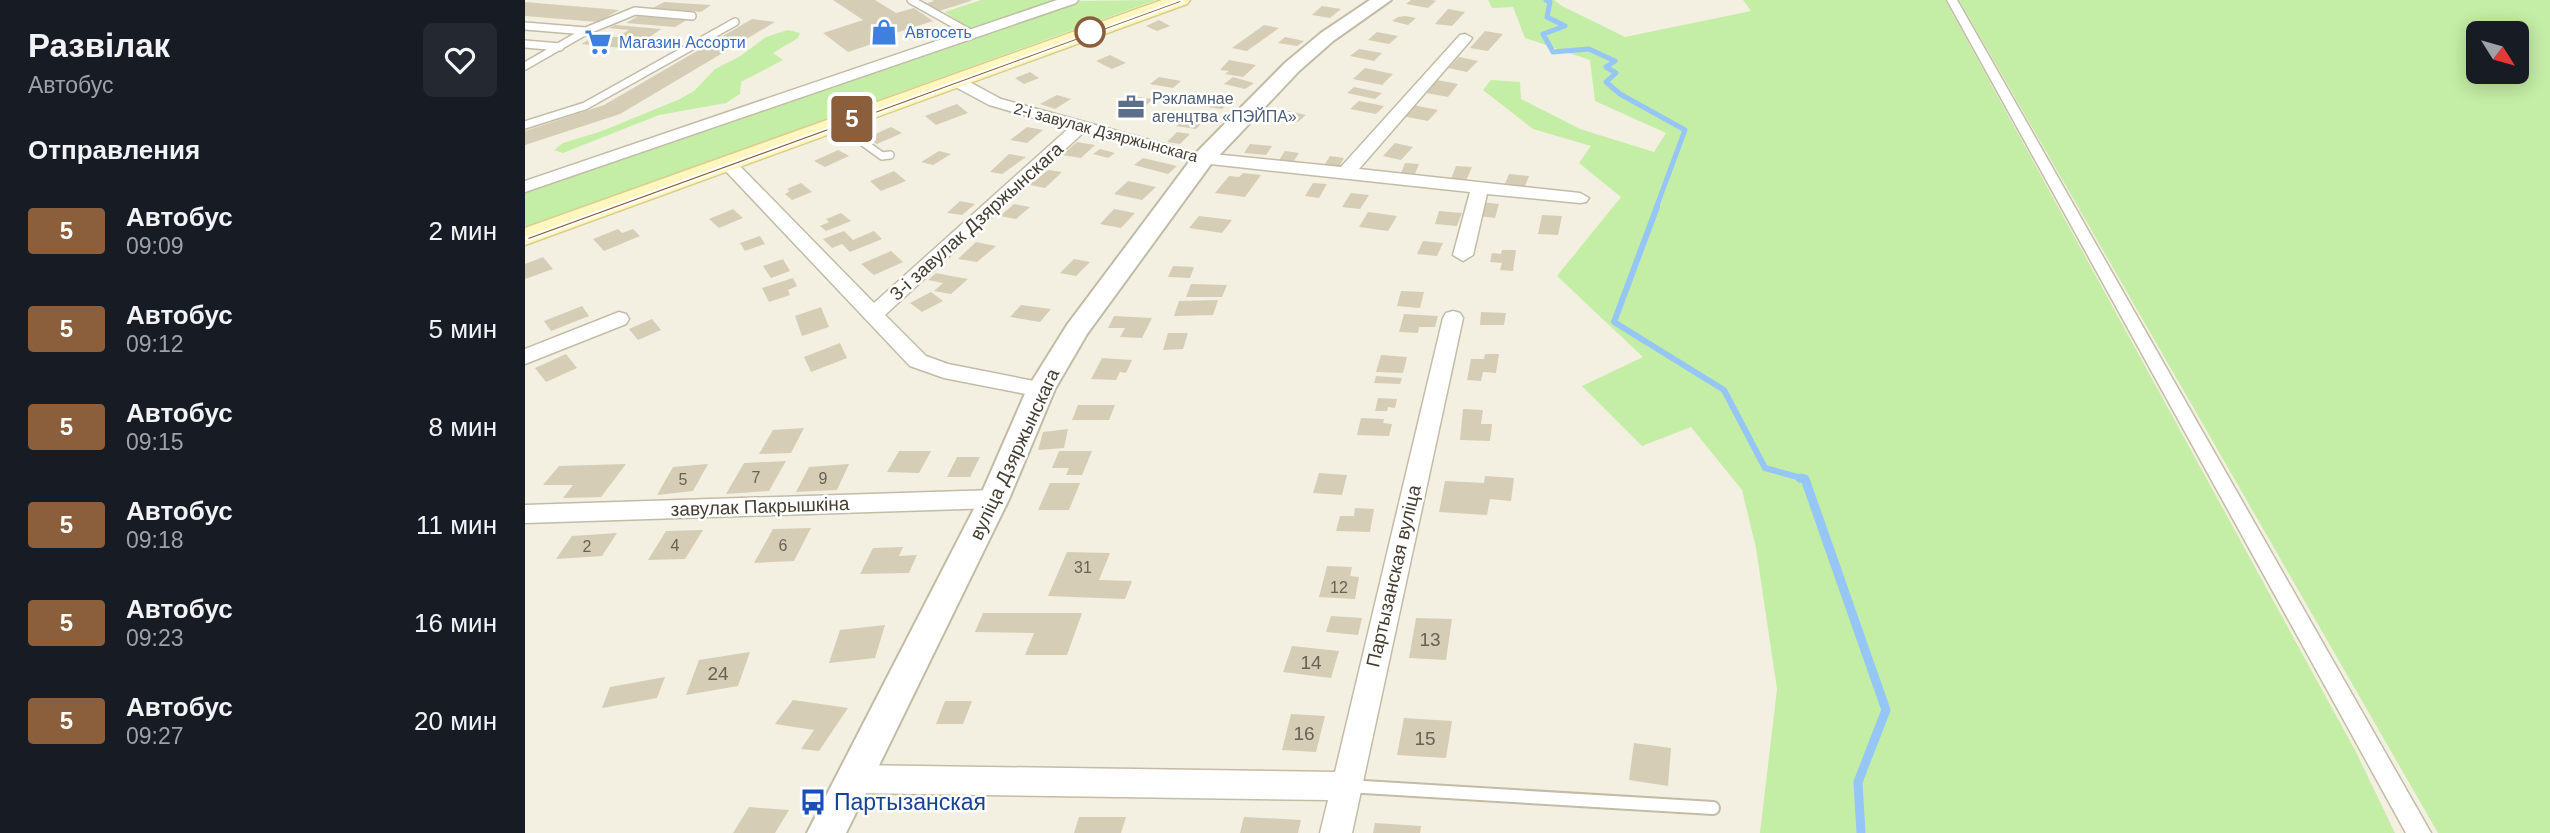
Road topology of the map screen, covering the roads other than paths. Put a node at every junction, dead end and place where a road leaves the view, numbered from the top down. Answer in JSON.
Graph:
{"nodes":[{"id":1,"x":1071,"y":0,"type":"edge"},
{"id":2,"x":1180,"y":0,"type":"edge"},
{"id":3,"x":1382,"y":0,"type":"edge"},
{"id":4,"x":1952,"y":0,"type":"edge"},
{"id":5,"x":915,"y":1,"type":"edge"},
{"id":6,"x":692,"y":16,"type":"dead end"},
{"id":7,"x":734,"y":22,"type":"dead end"},
{"id":8,"x":525,"y":26,"type":"edge"},
{"id":9,"x":586,"y":31,"type":"junction"},
{"id":10,"x":972,"y":34,"type":"junction"},
{"id":11,"x":1465,"y":38,"type":"dead end"},
{"id":12,"x":525,"y":44,"type":"edge"},
{"id":13,"x":559,"y":47,"type":"junction"},
{"id":14,"x":525,"y":66,"type":"edge"},
{"id":15,"x":957,"y":81,"type":"junction"},
{"id":16,"x":838,"y":124,"type":"junction"},
{"id":17,"x":525,"y":125,"type":"edge"},
{"id":18,"x":1080,"y":127,"type":"junction"},
{"id":19,"x":890,"y":155,"type":"dead end"},
{"id":20,"x":1203,"y":159,"type":"junction"},
{"id":21,"x":728,"y":164,"type":"junction"},
{"id":22,"x":1345,"y":174,"type":"junction"},
{"id":23,"x":525,"y":187,"type":"edge"},
{"id":24,"x":1480,"y":187,"type":"junction"},
{"id":25,"x":1580,"y":198,"type":"dead end"},
{"id":26,"x":525,"y":237,"type":"edge"},
{"id":27,"x":1463,"y":255,"type":"dead end"},
{"id":28,"x":872,"y":316,"type":"junction"},
{"id":29,"x":1453,"y":318,"type":"dead end"},
{"id":30,"x":619,"y":319,"type":"dead end"},
{"id":31,"x":525,"y":356,"type":"edge"},
{"id":32,"x":1041,"y":389,"type":"junction"},
{"id":33,"x":994,"y":499,"type":"junction"},
{"id":34,"x":525,"y":514,"type":"edge"},
{"id":35,"x":853,"y":779,"type":"junction"},
{"id":36,"x":1345,"y":786,"type":"junction"},
{"id":37,"x":1713,"y":808,"type":"dead end"},
{"id":38,"x":826,"y":833,"type":"edge"},
{"id":39,"x":1336,"y":833,"type":"edge"},
{"id":40,"x":2419,"y":833,"type":"edge"}],
"edges":[{"from":1,"to":10,"type":"street"},
{"from":2,"to":15,"type":"main road"},
{"from":3,"to":20,"type":"street","name":"вуліца Дзяржынскага"},
{"from":4,"to":40,"type":"street"},
{"from":5,"to":10,"type":"lane"},
{"from":6,"to":9,"type":"lane"},
{"from":7,"to":17,"type":"lane"},
{"from":8,"to":9,"type":"lane"},
{"from":9,"to":13,"type":"lane"},
{"from":10,"to":23,"type":"street"},
{"from":11,"to":22,"type":"street"},
{"from":12,"to":13,"type":"lane"},
{"from":13,"to":14,"type":"lane"},
{"from":15,"to":16,"type":"main road"},
{"from":15,"to":18,"type":"street","name":"2-і завулак Дзяржынскага"},
{"from":16,"to":19,"type":"lane"},
{"from":16,"to":21,"type":"main road"},
{"from":18,"to":20,"type":"street","name":"2-і завулак Дзяржынскага"},
{"from":18,"to":28,"type":"street","name":"3-і завулак Дзяржынскага"},
{"from":20,"to":22,"type":"street","name":"2-і завулак Дзяржынскага"},
{"from":20,"to":32,"type":"street","name":"вуліца Дзяржынскага"},
{"from":21,"to":26,"type":"main road"},
{"from":21,"to":28,"type":"street"},
{"from":22,"to":24,"type":"street","name":"2-і завулак Дзяржынскага"},
{"from":24,"to":25,"type":"street","name":"2-і завулак Дзяржынскага"},
{"from":24,"to":27,"type":"street"},
{"from":28,"to":32,"type":"street"},
{"from":29,"to":36,"type":"street","name":"Партызанская вуліца"},
{"from":30,"to":31,"type":"street"},
{"from":32,"to":33,"type":"street","name":"вуліца Дзяржынскага"},
{"from":33,"to":34,"type":"street","name":"завулак Пакрышкіна"},
{"from":33,"to":35,"type":"street","name":"вуліца Дзяржынскага"},
{"from":35,"to":36,"type":"street"},
{"from":35,"to":38,"type":"street","name":"вуліца Дзяржынскага"},
{"from":36,"to":37,"type":"lane"},
{"from":36,"to":39,"type":"street","name":"Партызанская вуліца"}]}
